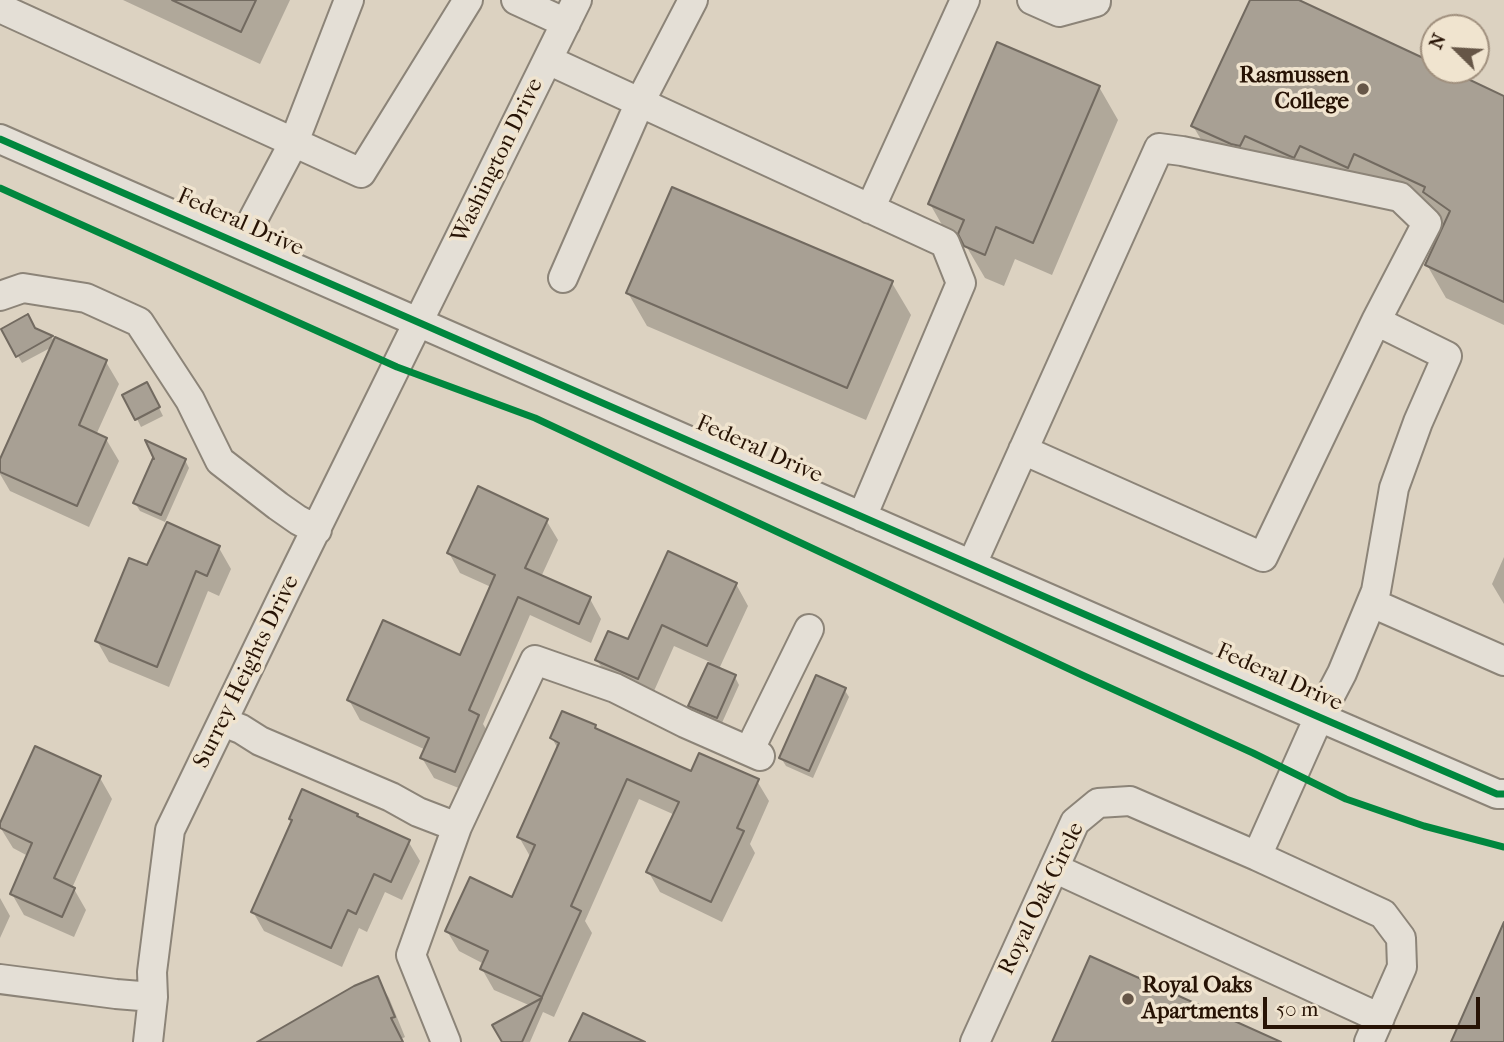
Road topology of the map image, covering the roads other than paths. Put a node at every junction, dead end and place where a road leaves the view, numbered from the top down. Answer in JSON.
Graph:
{"nodes":[{"id":1,"x":349,"y":0,"type":"edge"},
{"id":2,"x":468,"y":0,"type":"edge"},
{"id":3,"x":516,"y":0,"type":"edge"},
{"id":4,"x":693,"y":0,"type":"edge"},
{"id":5,"x":965,"y":0,"type":"edge"},
{"id":6,"x":1032,"y":0,"type":"edge"},
{"id":7,"x":1096,"y":0,"type":"edge"},
{"id":8,"x":0,"y":8,"type":"edge"},
{"id":9,"x":571,"y":12,"type":"edge"},
{"id":10,"x":548,"y":60,"type":"junction"},
{"id":11,"x":639,"y":102,"type":"junction"},
{"id":12,"x":0,"y":139,"type":"edge"},
{"id":13,"x":294,"y":142,"type":"junction"},
{"id":14,"x":870,"y":209,"type":"junction"},
{"id":15,"x":240,"y":244,"type":"junction"},
{"id":16,"x":563,"y":278,"type":"dead end"},
{"id":17,"x":0,"y":296,"type":"edge"},
{"id":18,"x":1376,"y":321,"type":"junction"},
{"id":19,"x":419,"y":322,"type":"junction"},
{"id":20,"x":1023,"y":450,"type":"junction"},
{"id":21,"x":862,"y":516,"type":"junction"},
{"id":22,"x":317,"y":530,"type":"junction"},
{"id":23,"x":972,"y":565,"type":"junction"},
{"id":24,"x":1371,"y":603,"type":"junction"},
{"id":25,"x":809,"y":629,"type":"dead end"},
{"id":26,"x":1504,"y":661,"type":"edge"},
{"id":27,"x":1319,"y":717,"type":"junction"},
{"id":28,"x":223,"y":722,"type":"junction"},
{"id":29,"x":1504,"y":794,"type":"edge"},
{"id":30,"x":457,"y":827,"type":"junction"},
{"id":31,"x":1257,"y":856,"type":"junction"},
{"id":32,"x":1054,"y":868,"type":"junction"},
{"id":33,"x":0,"y":979,"type":"edge"},
{"id":34,"x":153,"y":997,"type":"junction"},
{"id":35,"x":1374,"y":1030,"type":"edge"},
{"id":36,"x":148,"y":1042,"type":"edge"},
{"id":37,"x":446,"y":1042,"type":"edge"},
{"id":38,"x":975,"y":1042,"type":"edge"}],
"edges":[{"from":1,"to":13,"type":"street"},
{"from":2,"to":13,"type":"street"},
{"from":3,"to":9,"type":"street"},
{"from":4,"to":11,"type":"street"},
{"from":5,"to":14,"type":"street"},
{"from":6,"to":7,"type":"street"},
{"from":8,"to":13,"type":"street"},
{"from":9,"to":10,"type":"street","name":"Washington Drive"},
{"from":10,"to":11,"type":"street"},
{"from":10,"to":19,"type":"street","name":"Washington Drive"},
{"from":11,"to":14,"type":"street"},
{"from":11,"to":16,"type":"street"},
{"from":12,"to":15,"type":"street","name":"Federal Drive"},
{"from":13,"to":15,"type":"street"},
{"from":14,"to":21,"type":"street"},
{"from":15,"to":19,"type":"street","name":"Federal Drive"},
{"from":17,"to":22,"type":"street"},
{"from":18,"to":20,"type":"street"},
{"from":18,"to":20,"type":"street"},
{"from":18,"to":24,"type":"street"},
{"from":19,"to":21,"type":"street","name":"Federal Drive"},
{"from":19,"to":22,"type":"street","name":"Surrey Heights Drive"},
{"from":20,"to":23,"type":"street"},
{"from":21,"to":23,"type":"street","name":"Federal Drive"},
{"from":22,"to":28,"type":"street","name":"Surrey Heights Drive"},
{"from":23,"to":27,"type":"street","name":"Federal Drive"},
{"from":24,"to":26,"type":"street"},
{"from":24,"to":27,"type":"street"},
{"from":25,"to":30,"type":"street"},
{"from":27,"to":29,"type":"street","name":"Federal Drive"},
{"from":27,"to":31,"type":"street"},
{"from":28,"to":30,"type":"street"},
{"from":28,"to":34,"type":"street","name":"Surrey Heights Drive"},
{"from":30,"to":37,"type":"street"},
{"from":31,"to":32,"type":"street","name":"Royal Oak Circle"},
{"from":31,"to":35,"type":"street","name":"Royal Oak Circle"},
{"from":32,"to":35,"type":"street"},
{"from":32,"to":38,"type":"street","name":"Royal Oak Circle"},
{"from":33,"to":34,"type":"street"},
{"from":34,"to":36,"type":"street","name":"Surrey Heights Drive"}]}
